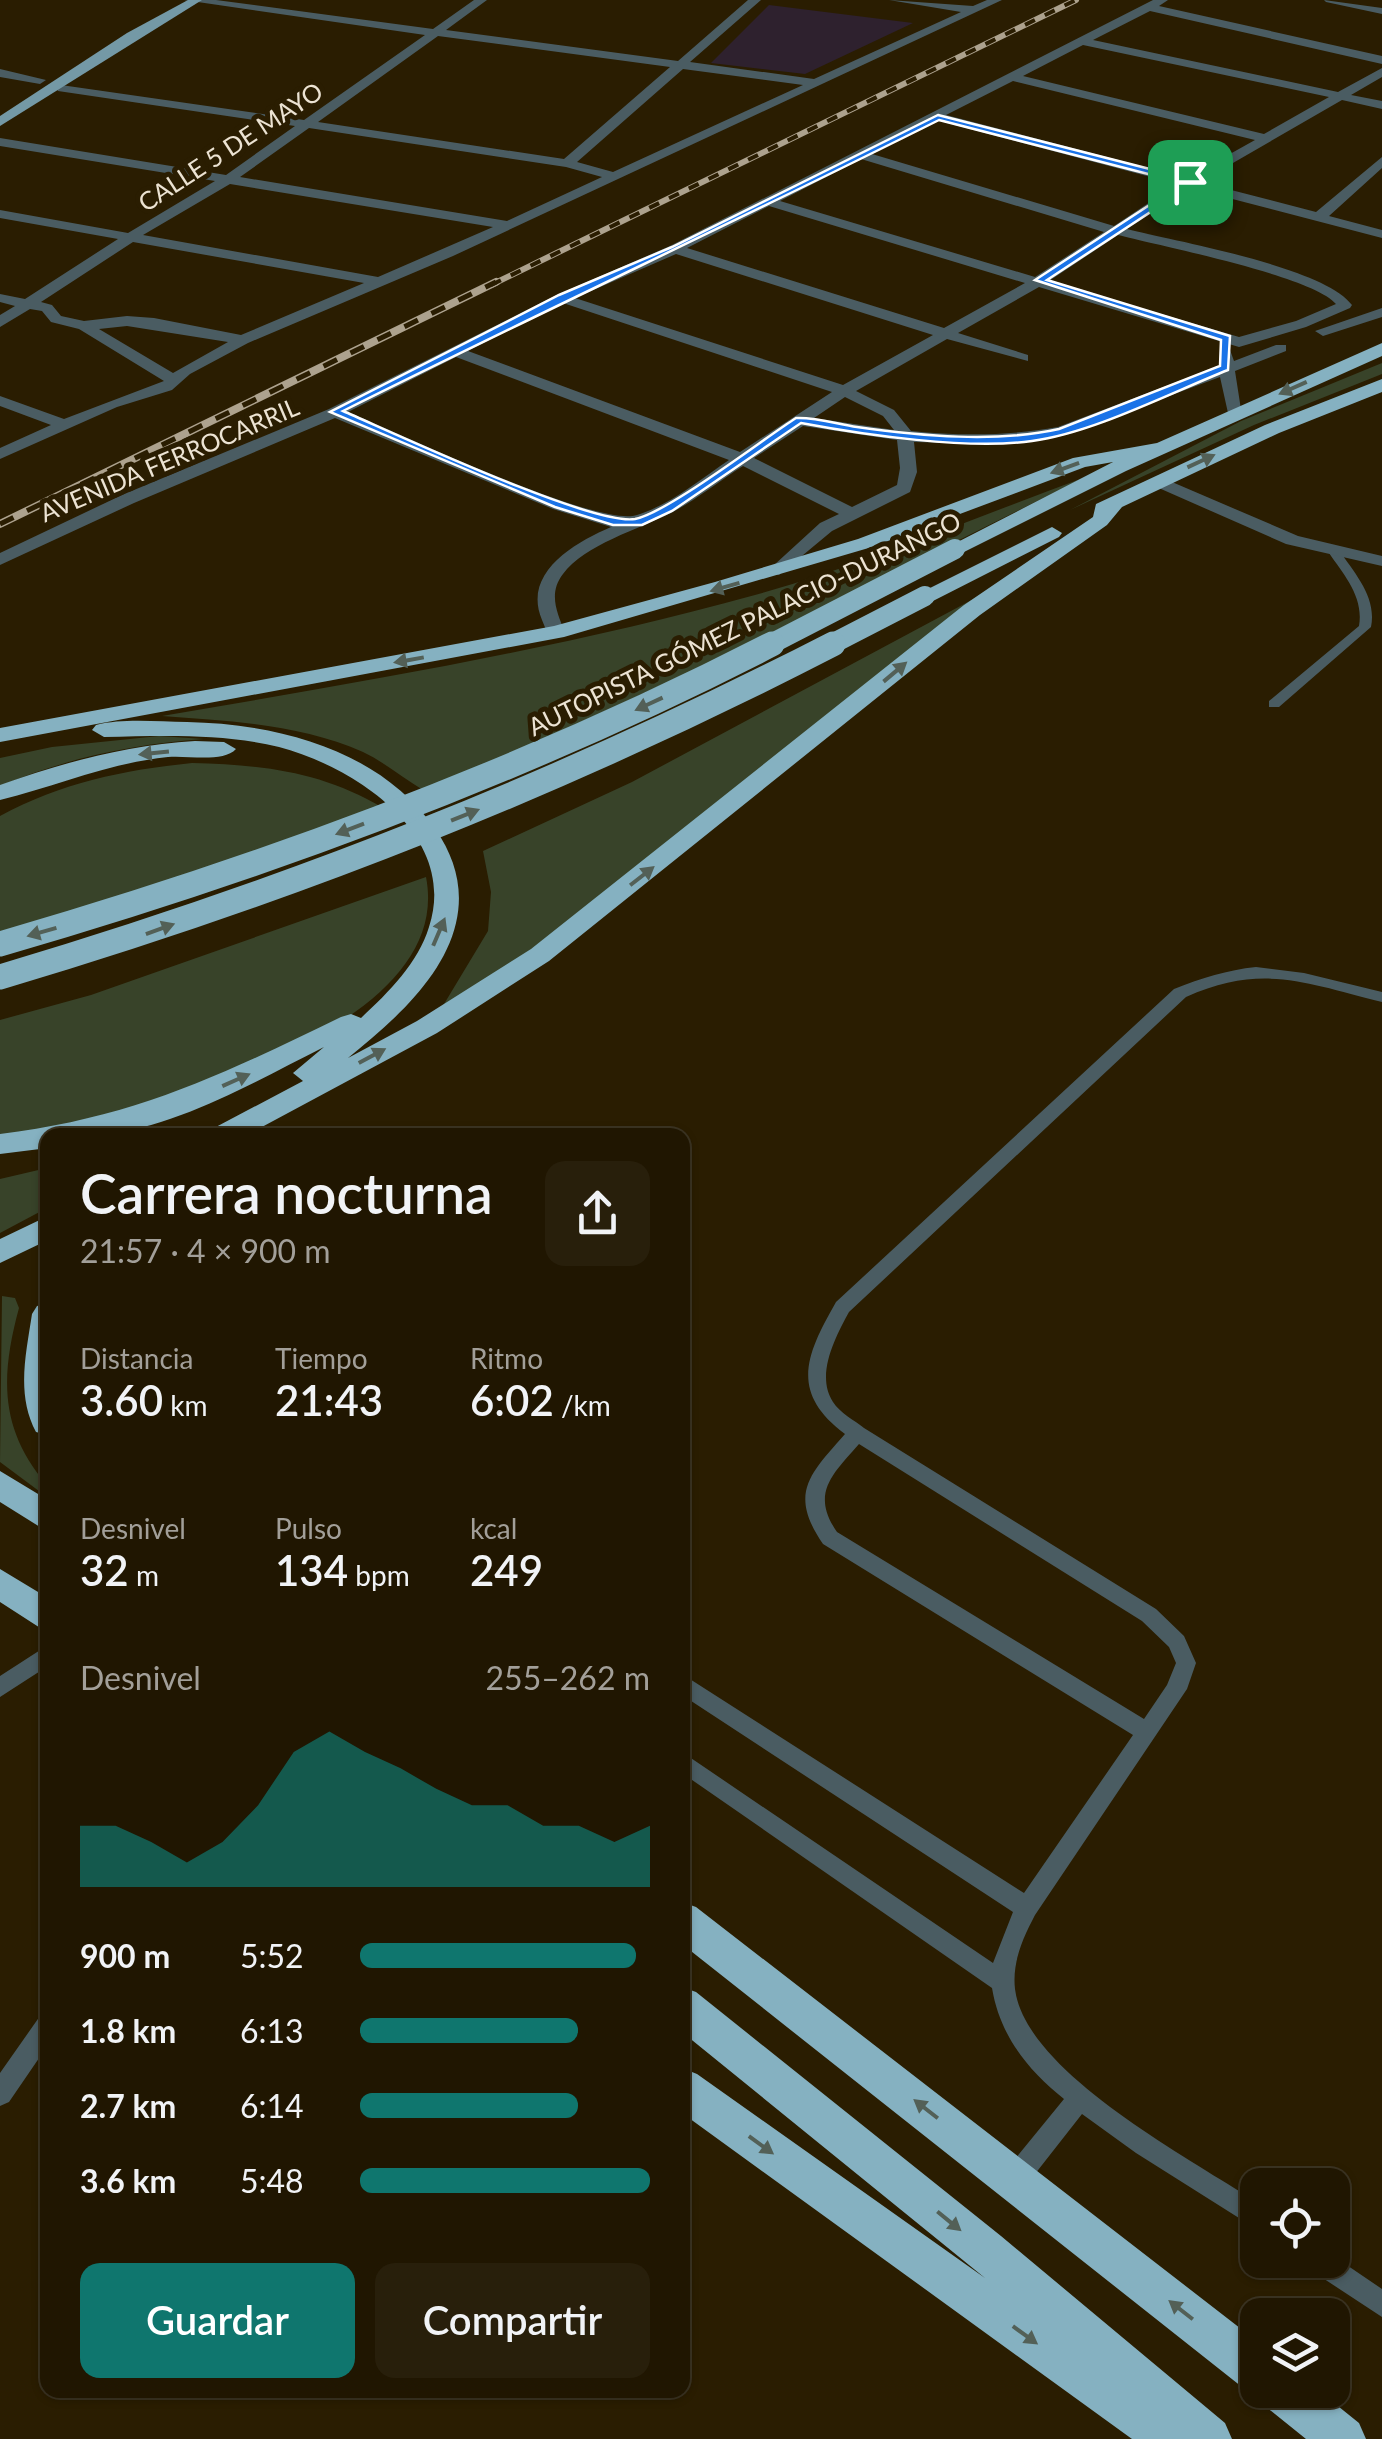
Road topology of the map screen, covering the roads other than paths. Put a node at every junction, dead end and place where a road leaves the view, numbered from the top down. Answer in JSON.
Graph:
{"nodes":[{"id":1,"x":193,"y":0,"type":"edge"},
{"id":2,"x":481,"y":0,"type":"edge"},
{"id":3,"x":755,"y":0,"type":"edge"},
{"id":4,"x":996,"y":0,"type":"edge"},
{"id":5,"x":1330,"y":0,"type":"edge"},
{"id":6,"x":904,"y":1,"type":"edge"},
{"id":7,"x":1155,"y":4,"type":"edge"},
{"id":8,"x":973,"y":10,"type":"junction"},
{"id":9,"x":1382,"y":12,"type":"edge"},
{"id":10,"x":436,"y":34,"type":"junction"},
{"id":11,"x":131,"y":36,"type":"junction"},
{"id":12,"x":1082,"y":40,"type":"junction"},
{"id":13,"x":1382,"y":60,"type":"edge"},
{"id":14,"x":681,"y":66,"type":"junction"},
{"id":15,"x":1382,"y":72,"type":"edge"},
{"id":16,"x":0,"y":73,"type":"edge"},
{"id":17,"x":1013,"y":77,"type":"junction"},
{"id":18,"x":40,"y":80,"type":"junction"},
{"id":19,"x":811,"y":82,"type":"junction"},
{"id":20,"x":58,"y":87,"type":"junction"},
{"id":21,"x":13,"y":95,"type":"dead end"},
{"id":22,"x":1342,"y":95,"type":"junction"},
{"id":23,"x":1382,"y":105,"type":"edge"},
{"id":24,"x":938,"y":117,"type":"junction"},
{"id":25,"x":0,"y":122,"type":"edge"},
{"id":26,"x":305,"y":125,"type":"junction"},
{"id":27,"x":1268,"y":138,"type":"junction"},
{"id":28,"x":0,"y":142,"type":"edge"},
{"id":29,"x":862,"y":155,"type":"junction"},
{"id":30,"x":567,"y":163,"type":"junction"},
{"id":31,"x":1381,"y":164,"type":"edge"},
{"id":32,"x":613,"y":176,"type":"junction"},
{"id":33,"x":232,"y":178,"type":"junction"},
{"id":34,"x":1190,"y":182,"type":"junction"},
{"id":35,"x":766,"y":201,"type":"junction"},
{"id":36,"x":0,"y":214,"type":"edge"},
{"id":37,"x":1320,"y":217,"type":"junction"},
{"id":38,"x":508,"y":225,"type":"junction"},
{"id":39,"x":1117,"y":232,"type":"junction"},
{"id":40,"x":1382,"y":234,"type":"edge"},
{"id":41,"x":132,"y":236,"type":"junction"},
{"id":42,"x":675,"y":249,"type":"junction"},
{"id":43,"x":1040,"y":280,"type":"junction"},
{"id":44,"x":376,"y":281,"type":"junction"},
{"id":45,"x":0,"y":298,"type":"edge"},
{"id":46,"x":562,"y":298,"type":"junction"},
{"id":47,"x":30,"y":304,"type":"junction"},
{"id":48,"x":1344,"y":305,"type":"junction"},
{"id":49,"x":1382,"y":312,"type":"edge"},
{"id":50,"x":1360,"y":319,"type":"junction"},
{"id":51,"x":0,"y":322,"type":"edge"},
{"id":52,"x":84,"y":326,"type":"junction"},
{"id":53,"x":948,"y":334,"type":"junction"},
{"id":54,"x":243,"y":340,"type":"junction"},
{"id":55,"x":1233,"y":340,"type":"junction"},
{"id":56,"x":1382,"y":349,"type":"edge"},
{"id":57,"x":456,"y":352,"type":"junction"},
{"id":58,"x":1024,"y":358,"type":"dead end"},
{"id":59,"x":1224,"y":368,"type":"junction"},
{"id":60,"x":174,"y":380,"type":"junction"},
{"id":61,"x":1382,"y":385,"type":"edge"},
{"id":62,"x":844,"y":391,"type":"junction"},
{"id":63,"x":0,"y":401,"type":"edge"},
{"id":64,"x":335,"y":412,"type":"junction"},
{"id":65,"x":1236,"y":413,"type":"junction"},
{"id":66,"x":799,"y":420,"type":"junction"},
{"id":67,"x":65,"y":424,"type":"junction"},
{"id":68,"x":907,"y":436,"type":"junction"},
{"id":69,"x":1160,"y":448,"type":"junction"},
{"id":70,"x":0,"y":454,"type":"edge"},
{"id":71,"x":740,"y":458,"type":"junction"},
{"id":72,"x":1158,"y":481,"type":"junction"},
{"id":73,"x":1118,"y":500,"type":"junction"},
{"id":74,"x":850,"y":513,"type":"junction"},
{"id":75,"x":638,"y":522,"type":"junction"},
{"id":76,"x":1335,"y":552,"type":"junction"},
{"id":77,"x":0,"y":560,"type":"edge"},
{"id":78,"x":1382,"y":561,"type":"edge"},
{"id":79,"x":779,"y":570,"type":"junction"},
{"id":80,"x":556,"y":632,"type":"junction"},
{"id":81,"x":1274,"y":704,"type":"dead end"},
{"id":82,"x":10,"y":733,"type":"edge"},
{"id":83,"x":355,"y":768,"type":"junction"},
{"id":84,"x":0,"y":793,"type":"edge"},
{"id":85,"x":0,"y":944,"type":"edge"},
{"id":86,"x":0,"y":977,"type":"edge"},
{"id":87,"x":1382,"y":997,"type":"edge"},
{"id":88,"x":402,"y":998,"type":"junction"},
{"id":89,"x":91,"y":1128,"type":"edge"},
{"id":90,"x":226,"y":1128,"type":"edge"},
{"id":91,"x":237,"y":1128,"type":"edge"},
{"id":92,"x":40,"y":1139,"type":"edge"},
{"id":93,"x":0,"y":1144,"type":"edge"},
{"id":94,"x":40,"y":1231,"type":"edge"},
{"id":95,"x":0,"y":1252,"type":"edge"},
{"id":96,"x":857,"y":1433,"type":"junction"},
{"id":97,"x":0,"y":1484,"type":"edge"},
{"id":98,"x":40,"y":1514,"type":"edge"},
{"id":99,"x":0,"y":1583,"type":"edge"},
{"id":100,"x":40,"y":1612,"type":"edge"},
{"id":101,"x":40,"y":1660,"type":"edge"},
{"id":102,"x":0,"y":1688,"type":"edge"},
{"id":103,"x":690,"y":1688,"type":"edge"},
{"id":104,"x":1147,"y":1732,"type":"junction"},
{"id":105,"x":690,"y":1767,"type":"edge"},
{"id":106,"x":1027,"y":1908,"type":"junction"},
{"id":107,"x":690,"y":1926,"type":"edge"},
{"id":108,"x":1002,"y":1982,"type":"junction"},
{"id":109,"x":690,"y":2012,"type":"edge"},
{"id":110,"x":40,"y":2036,"type":"edge"},
{"id":111,"x":0,"y":2094,"type":"edge"},
{"id":112,"x":690,"y":2094,"type":"edge"},
{"id":113,"x":1081,"y":2097,"type":"junction"},
{"id":114,"x":1016,"y":2179,"type":"junction"},
{"id":115,"x":1240,"y":2206,"type":"edge"},
{"id":116,"x":1344,"y":2278,"type":"edge"},
{"id":117,"x":1382,"y":2304,"type":"edge"},
{"id":118,"x":1240,"y":2357,"type":"edge"},
{"id":119,"x":1304,"y":2408,"type":"edge"},
{"id":120,"x":1171,"y":2439,"type":"edge"},
{"id":121,"x":1209,"y":2439,"type":"edge"},
{"id":122,"x":1343,"y":2439,"type":"edge"}],
"edges":[{"from":1,"to":10,"type":"street"},
{"from":1,"to":11,"type":"main road"},
{"from":2,"to":10,"type":"street","name":"CALLE 5 DE MAYO"},
{"from":3,"to":14,"type":"street"},
{"from":4,"to":8,"type":"street"},
{"from":5,"to":9,"type":"street"},
{"from":6,"to":8,"type":"street"},
{"from":7,"to":12,"type":"street","name":"AVENIDA FERROCARRIL"},
{"from":7,"to":13,"type":"street"},
{"from":8,"to":19,"type":"street"},
{"from":10,"to":14,"type":"street"},
{"from":10,"to":26,"type":"street","name":"CALLE 5 DE MAYO"},
{"from":11,"to":18,"type":"main road"},
{"from":11,"to":20,"type":"main road"},
{"from":12,"to":17,"type":"street","name":"AVENIDA FERROCARRIL"},
{"from":12,"to":22,"type":"street"},
{"from":14,"to":19,"type":"street"},
{"from":14,"to":30,"type":"street"},
{"from":15,"to":22,"type":"street"},
{"from":16,"to":18,"type":"street"},
{"from":17,"to":24,"type":"street","name":"AVENIDA FERROCARRIL"},
{"from":17,"to":27,"type":"street"},
{"from":18,"to":21,"type":"main road"},
{"from":19,"to":32,"type":"street"},
{"from":20,"to":25,"type":"main road"},
{"from":20,"to":26,"type":"street"},
{"from":22,"to":23,"type":"street"},
{"from":22,"to":27,"type":"street"},
{"from":24,"to":29,"type":"street","name":"AVENIDA FERROCARRIL"},
{"from":24,"to":34,"type":"street"},
{"from":26,"to":30,"type":"street"},
{"from":26,"to":33,"type":"street","name":"CALLE 5 DE MAYO"},
{"from":27,"to":34,"type":"street"},
{"from":28,"to":33,"type":"street"},
{"from":29,"to":35,"type":"street","name":"AVENIDA FERROCARRIL"},
{"from":29,"to":39,"type":"street"},
{"from":30,"to":32,"type":"street"},
{"from":31,"to":37,"type":"street"},
{"from":32,"to":38,"type":"street"},
{"from":33,"to":38,"type":"street"},
{"from":33,"to":41,"type":"street","name":"CALLE 5 DE MAYO"},
{"from":34,"to":37,"type":"street"},
{"from":34,"to":39,"type":"street"},
{"from":35,"to":42,"type":"street","name":"AVENIDA FERROCARRIL"},
{"from":35,"to":43,"type":"street"},
{"from":36,"to":41,"type":"street"},
{"from":37,"to":40,"type":"street"},
{"from":38,"to":44,"type":"street"},
{"from":39,"to":43,"type":"street"},
{"from":39,"to":48,"type":"street"},
{"from":41,"to":44,"type":"street"},
{"from":41,"to":47,"type":"street","name":"CALLE 5 DE MAYO"},
{"from":42,"to":46,"type":"street","name":"AVENIDA FERROCARRIL"},
{"from":42,"to":53,"type":"street"},
{"from":43,"to":53,"type":"street"},
{"from":43,"to":55,"type":"street"},
{"from":44,"to":54,"type":"street"},
{"from":45,"to":47,"type":"street"},
{"from":46,"to":57,"type":"street","name":"AVENIDA FERROCARRIL"},
{"from":46,"to":62,"type":"street"},
{"from":47,"to":51,"type":"street","name":"CALLE 5 DE MAYO"},
{"from":47,"to":52,"type":"street"},
{"from":48,"to":50,"type":"street"},
{"from":48,"to":55,"type":"street"},
{"from":49,"to":50,"type":"street"},
{"from":50,"to":59,"type":"street"},
{"from":52,"to":54,"type":"street"},
{"from":52,"to":60,"type":"street"},
{"from":53,"to":58,"type":"street"},
{"from":53,"to":62,"type":"street"},
{"from":54,"to":60,"type":"street"},
{"from":55,"to":59,"type":"street"},
{"from":56,"to":65,"type":"highway","name":"AUTOPISTA GÓMEZ PALACIO-DURANGO","one_way":true},
{"from":57,"to":64,"type":"street","name":"AVENIDA FERROCARRIL"},
{"from":57,"to":71,"type":"street"},
{"from":59,"to":65,"type":"street"},
{"from":59,"to":68,"type":"street"},
{"from":60,"to":67,"type":"street"},
{"from":72,"to":61,"type":"highway","one_way":true},
{"from":62,"to":66,"type":"street"},
{"from":62,"to":68,"type":"street"},
{"from":63,"to":67,"type":"street"},
{"from":64,"to":75,"type":"street"},
{"from":64,"to":77,"type":"street","name":"AVENIDA FERROCARRIL"},
{"from":65,"to":69,"type":"highway","name":"AUTOPISTA GÓMEZ PALACIO-DURANGO"},
{"from":66,"to":68,"type":"street"},
{"from":66,"to":71,"type":"street"},
{"from":67,"to":70,"type":"street"},
{"from":68,"to":74,"type":"street"},
{"from":69,"to":79,"type":"highway","one_way":true},
{"from":69,"to":85,"type":"highway","name":"AUTOPISTA GÓMEZ PALACIO-DURANGO","one_way":true,"bridge":true},
{"from":71,"to":74,"type":"street"},
{"from":71,"to":75,"type":"street"},
{"from":72,"to":73,"type":"highway"},
{"from":72,"to":76,"type":"street"},
{"from":86,"to":73,"type":"highway","one_way":true,"bridge":true},
{"from":91,"to":73,"type":"highway","one_way":true},
{"from":74,"to":79,"type":"street"},
{"from":75,"to":80,"type":"street"},
{"from":76,"to":78,"type":"street"},
{"from":76,"to":81,"type":"lane"},
{"from":79,"to":80,"type":"highway","one_way":true},
{"from":80,"to":82,"type":"highway","one_way":true},
{"from":82,"to":83,"type":"highway"},
{"from":83,"to":84,"type":"highway","one_way":true},
{"from":88,"to":83,"type":"highway","one_way":true},
{"from":87,"to":96,"type":"lane"},
{"from":89,"to":88,"type":"highway","one_way":true},
{"from":88,"to":90,"type":"highway"},
{"from":92,"to":93,"type":"highway"},
{"from":94,"to":95,"type":"highway"},
{"from":96,"to":104,"type":"lane"},
{"from":96,"to":104,"type":"lane"},
{"from":97,"to":98,"type":"highway"},
{"from":99,"to":100,"type":"highway"},
{"from":101,"to":102,"type":"lane"},
{"from":103,"to":106,"type":"lane"},
{"from":104,"to":106,"type":"lane"},
{"from":105,"to":108,"type":"lane"},
{"from":106,"to":108,"type":"lane"},
{"from":114,"to":107,"type":"highway","one_way":true},
{"from":108,"to":113,"type":"lane"},
{"from":109,"to":121,"type":"highway","one_way":true},
{"from":110,"to":111,"type":"lane"},
{"from":112,"to":120,"type":"highway","one_way":true},
{"from":113,"to":114,"type":"lane"},
{"from":113,"to":115,"type":"lane"},
{"from":118,"to":114,"type":"highway","one_way":true},
{"from":116,"to":117,"type":"lane"},
{"from":119,"to":122,"type":"highway"}]}
